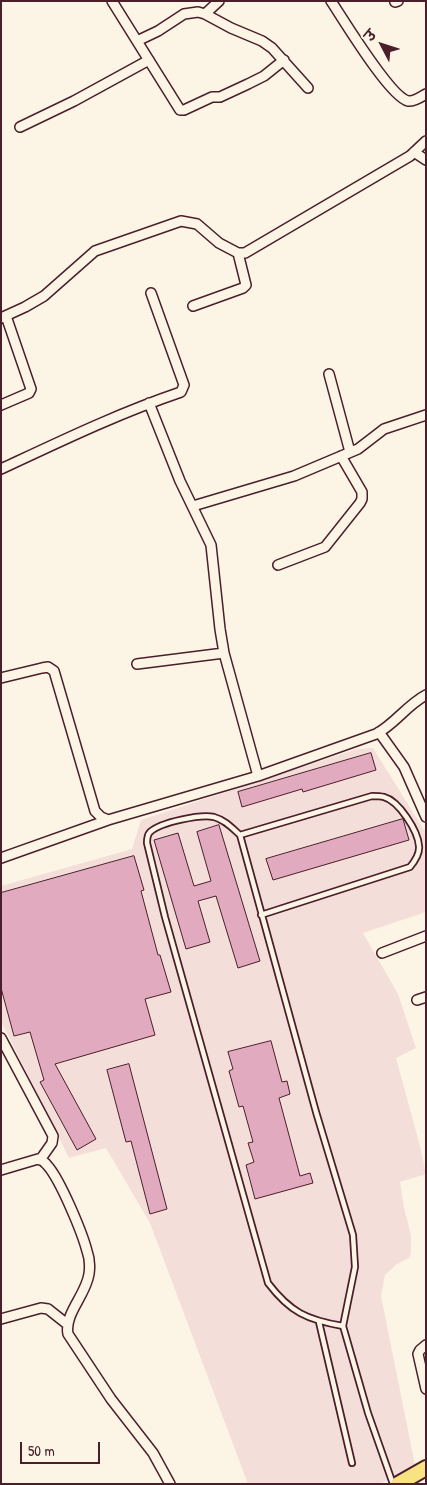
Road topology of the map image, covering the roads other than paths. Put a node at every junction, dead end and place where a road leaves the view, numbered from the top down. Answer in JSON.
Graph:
{"nodes":[{"id":1,"x":112,"y":1,"type":"edge"},
{"id":2,"x":219,"y":1,"type":"edge"},
{"id":3,"x":331,"y":1,"type":"edge"},
{"id":4,"x":205,"y":14,"type":"junction"},
{"id":5,"x":137,"y":41,"type":"junction"},
{"id":6,"x":149,"y":60,"type":"junction"},
{"id":7,"x":284,"y":60,"type":"junction"},
{"id":8,"x":308,"y":88,"type":"dead end"},
{"id":9,"x":426,"y":94,"type":"edge"},
{"id":10,"x":20,"y":127,"type":"dead end"},
{"id":11,"x":426,"y":141,"type":"edge"},
{"id":12,"x":414,"y":152,"type":"junction"},
{"id":13,"x":426,"y":160,"type":"edge"},
{"id":14,"x":238,"y":253,"type":"junction"},
{"id":15,"x":151,"y":294,"type":"dead end"},
{"id":16,"x":193,"y":306,"type":"dead end"},
{"id":17,"x":4,"y":317,"type":"edge"},
{"id":18,"x":329,"y":374,"type":"dead end"},
{"id":19,"x":148,"y":403,"type":"junction"},
{"id":20,"x":1,"y":405,"type":"edge"},
{"id":21,"x":426,"y":415,"type":"edge"},
{"id":22,"x":350,"y":452,"type":"junction"},
{"id":23,"x":341,"y":456,"type":"junction"},
{"id":24,"x":1,"y":469,"type":"edge"},
{"id":25,"x":193,"y":506,"type":"junction"},
{"id":26,"x":278,"y":565,"type":"dead end"},
{"id":27,"x":224,"y":653,"type":"junction"},
{"id":28,"x":137,"y":664,"type":"dead end"},
{"id":29,"x":1,"y":678,"type":"edge"},
{"id":30,"x":426,"y":695,"type":"edge"},
{"id":31,"x":379,"y":732,"type":"junction"},
{"id":32,"x":258,"y":776,"type":"junction"},
{"id":33,"x":426,"y":816,"type":"edge"},
{"id":34,"x":108,"y":820,"type":"junction"},
{"id":35,"x":240,"y":835,"type":"junction"},
{"id":36,"x":1,"y":858,"type":"edge"},
{"id":37,"x":261,"y":915,"type":"junction"},
{"id":38,"x":426,"y":936,"type":"edge"},
{"id":39,"x":382,"y":953,"type":"dead end"},
{"id":40,"x":1,"y":1038,"type":"edge"},
{"id":41,"x":40,"y":1160,"type":"junction"},
{"id":42,"x":1,"y":1170,"type":"edge"},
{"id":43,"x":1,"y":1319,"type":"edge"},
{"id":44,"x":319,"y":1322,"type":"junction"},
{"id":45,"x":67,"y":1324,"type":"junction"},
{"id":46,"x":343,"y":1326,"type":"junction"},
{"id":47,"x":426,"y":1345,"type":"edge"},
{"id":48,"x":426,"y":1389,"type":"edge"},
{"id":49,"x":352,"y":1463,"type":"dead end"},
{"id":50,"x":426,"y":1468,"type":"edge"},
{"id":51,"x":406,"y":1482,"type":"edge"},
{"id":52,"x":170,"y":1484,"type":"edge"},
{"id":53,"x":393,"y":1484,"type":"edge"}],
"edges":[{"from":1,"to":5,"type":"street"},
{"from":2,"to":4,"type":"street"},
{"from":3,"to":9,"type":"street"},
{"from":4,"to":5,"type":"street"},
{"from":4,"to":7,"type":"street"},
{"from":5,"to":6,"type":"street"},
{"from":6,"to":7,"type":"street"},
{"from":6,"to":10,"type":"street"},
{"from":7,"to":8,"type":"street"},
{"from":11,"to":12,"type":"street"},
{"from":12,"to":13,"type":"street"},
{"from":12,"to":14,"type":"street"},
{"from":14,"to":16,"type":"street"},
{"from":14,"to":17,"type":"street"},
{"from":15,"to":19,"type":"street"},
{"from":17,"to":20,"type":"street"},
{"from":18,"to":22,"type":"street"},
{"from":19,"to":24,"type":"street"},
{"from":19,"to":25,"type":"street"},
{"from":21,"to":22,"type":"street"},
{"from":22,"to":23,"type":"street"},
{"from":23,"to":25,"type":"street"},
{"from":23,"to":26,"type":"street"},
{"from":25,"to":27,"type":"street"},
{"from":27,"to":28,"type":"street"},
{"from":27,"to":32,"type":"street"},
{"from":29,"to":34,"type":"street"},
{"from":30,"to":31,"type":"street"},
{"from":31,"to":32,"type":"street"},
{"from":31,"to":33,"type":"street"},
{"from":32,"to":34,"type":"street"},
{"from":34,"to":36,"type":"street"},
{"from":35,"to":37,"type":"lane"},
{"from":35,"to":37,"type":"lane"},
{"from":35,"to":44,"type":"lane"},
{"from":37,"to":46,"type":"lane"},
{"from":38,"to":39,"type":"street"},
{"from":40,"to":41,"type":"street"},
{"from":41,"to":42,"type":"street"},
{"from":41,"to":45,"type":"street"},
{"from":43,"to":45,"type":"street"},
{"from":44,"to":46,"type":"lane"},
{"from":44,"to":49,"type":"lane"},
{"from":45,"to":52,"type":"street"},
{"from":46,"to":53,"type":"lane"},
{"from":47,"to":48,"type":"street"},
{"from":50,"to":51,"type":"main road"}]}
